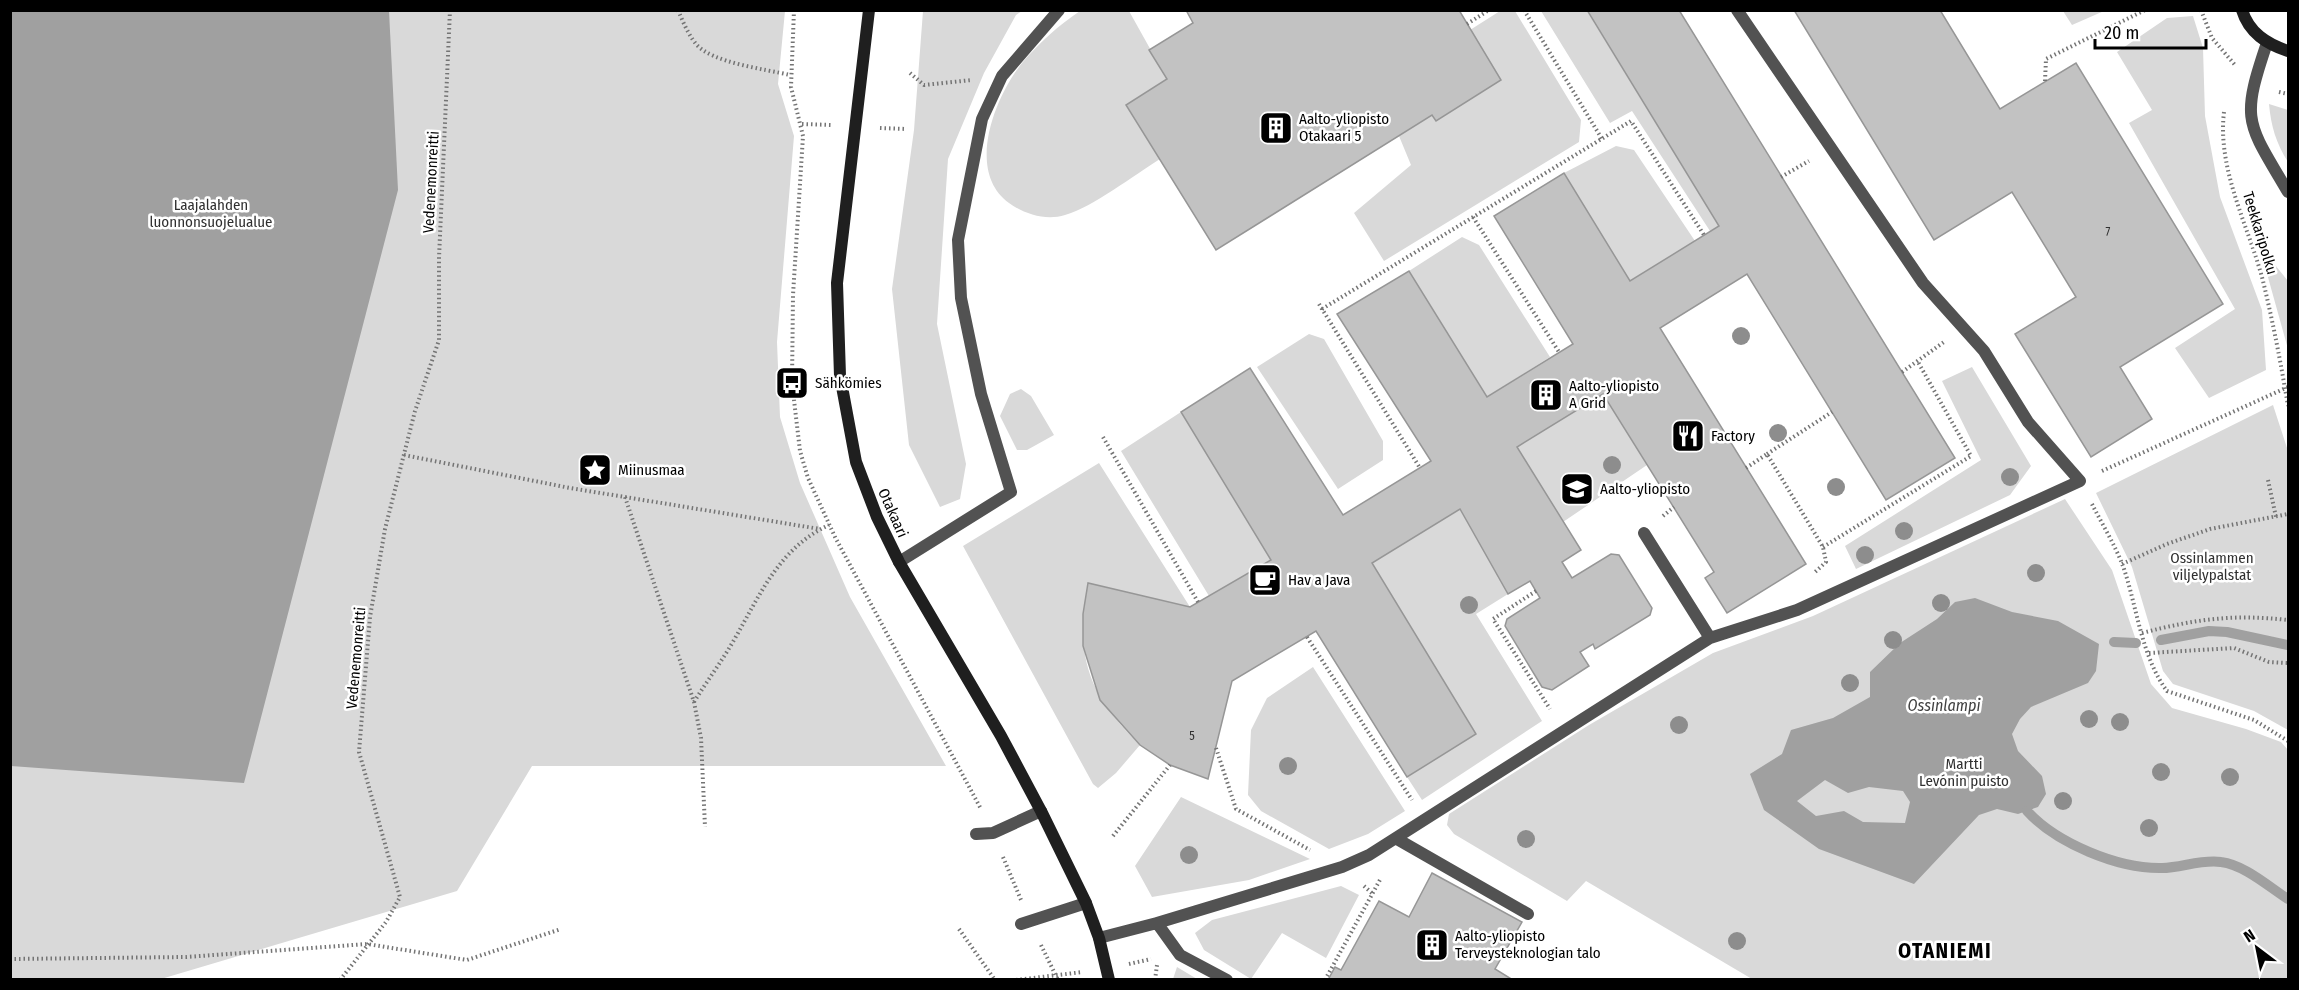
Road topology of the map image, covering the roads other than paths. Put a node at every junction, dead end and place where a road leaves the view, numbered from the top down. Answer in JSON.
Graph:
{"nodes":[{"id":1,"x":869,"y":10,"type":"edge"},
{"id":2,"x":1059,"y":10,"type":"edge"},
{"id":3,"x":1737,"y":10,"type":"edge"},
{"id":4,"x":2242,"y":10,"type":"edge"},
{"id":5,"x":2267,"y":43,"type":"junction"},
{"id":6,"x":2289,"y":51,"type":"edge"},
{"id":7,"x":2289,"y":192,"type":"edge"},
{"id":8,"x":1644,"y":533,"type":"dead end"},
{"id":9,"x":899,"y":562,"type":"junction"},
{"id":10,"x":1710,"y":638,"type":"junction"},
{"id":11,"x":1041,"y":811,"type":"junction"},
{"id":12,"x":976,"y":834,"type":"dead end"},
{"id":13,"x":1397,"y":839,"type":"junction"},
{"id":14,"x":1086,"y":903,"type":"junction"},
{"id":15,"x":1528,"y":914,"type":"dead end"},
{"id":16,"x":1157,"y":923,"type":"junction"},
{"id":17,"x":1021,"y":924,"type":"dead end"},
{"id":18,"x":1099,"y":938,"type":"junction"},
{"id":19,"x":1109,"y":980,"type":"edge"},
{"id":20,"x":1227,"y":980,"type":"edge"}],
"edges":[{"from":1,"to":9,"type":"street","name":"Otakaari"},
{"from":2,"to":9,"type":"lane"},
{"from":3,"to":10,"type":"lane"},
{"from":4,"to":5,"type":"street"},
{"from":5,"to":6,"type":"street"},
{"from":5,"to":7,"type":"lane"},
{"from":8,"to":10,"type":"lane"},
{"from":9,"to":11,"type":"street","name":"Otakaari"},
{"from":10,"to":13,"type":"lane"},
{"from":11,"to":12,"type":"lane"},
{"from":11,"to":14,"type":"street","name":"Otakaari"},
{"from":13,"to":15,"type":"lane"},
{"from":13,"to":16,"type":"lane"},
{"from":14,"to":17,"type":"lane"},
{"from":14,"to":18,"type":"street","name":"Otakaari"},
{"from":16,"to":18,"type":"lane"},
{"from":16,"to":20,"type":"lane"},
{"from":18,"to":19,"type":"street","name":"Otakaari"}]}
